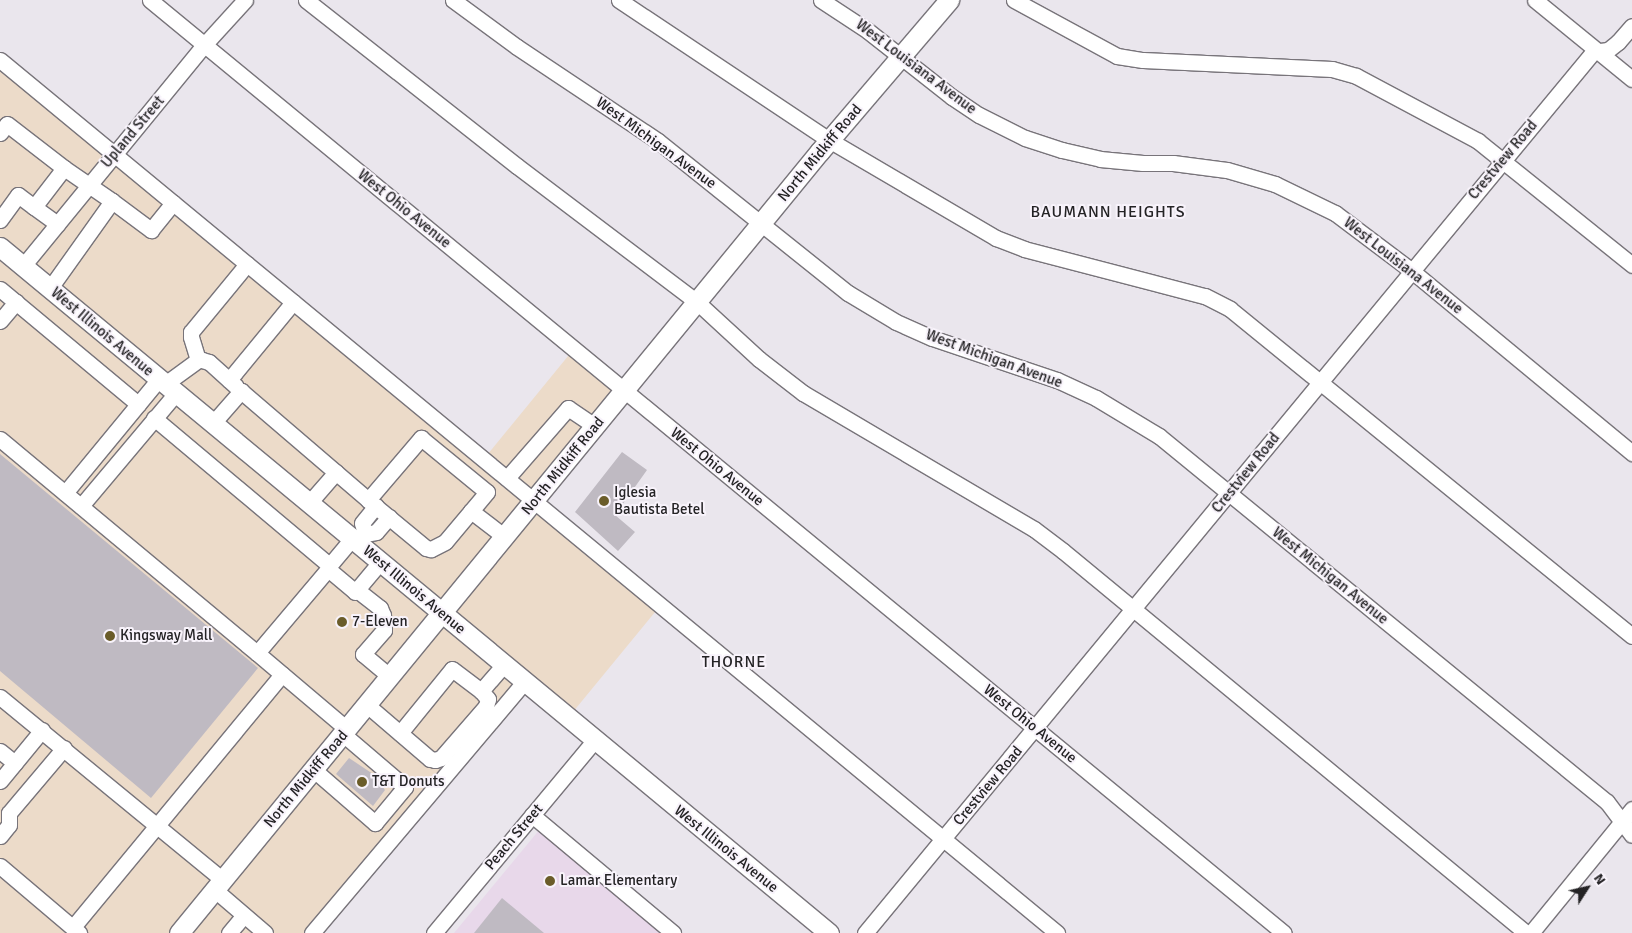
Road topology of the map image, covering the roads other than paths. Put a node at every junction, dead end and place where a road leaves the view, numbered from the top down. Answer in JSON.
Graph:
{"nodes":[{"id":1,"x":150,"y":0,"type":"edge"},
{"id":2,"x":245,"y":0,"type":"edge"},
{"id":3,"x":306,"y":0,"type":"edge"},
{"id":4,"x":453,"y":0,"type":"edge"},
{"id":5,"x":619,"y":0,"type":"edge"},
{"id":6,"x":821,"y":0,"type":"edge"},
{"id":7,"x":948,"y":0,"type":"edge"},
{"id":8,"x":1014,"y":0,"type":"edge"},
{"id":9,"x":1535,"y":0,"type":"edge"},
{"id":10,"x":1632,"y":26,"type":"edge"},
{"id":11,"x":204,"y":45,"type":"junction"},
{"id":12,"x":1597,"y":51,"type":"junction"},
{"id":13,"x":900,"y":57,"type":"junction"},
{"id":14,"x":0,"y":60,"type":"edge"},
{"id":15,"x":1632,"y":80,"type":"edge"},
{"id":16,"x":0,"y":133,"type":"edge"},
{"id":17,"x":829,"y":140,"type":"junction"},
{"id":18,"x":114,"y":155,"type":"junction"},
{"id":19,"x":1503,"y":161,"type":"junction"},
{"id":20,"x":64,"y":168,"type":"junction"},
{"id":21,"x":90,"y":184,"type":"junction"},
{"id":22,"x":112,"y":201,"type":"junction"},
{"id":23,"x":172,"y":203,"type":"junction"},
{"id":24,"x":34,"y":207,"type":"junction"},
{"id":25,"x":0,"y":220,"type":"edge"},
{"id":26,"x":762,"y":223,"type":"junction"},
{"id":27,"x":57,"y":224,"type":"junction"},
{"id":28,"x":0,"y":247,"type":"edge"},
{"id":29,"x":247,"y":264,"type":"junction"},
{"id":30,"x":1632,"y":265,"type":"edge"},
{"id":31,"x":22,"y":266,"type":"junction"},
{"id":32,"x":1412,"y":271,"type":"junction"},
{"id":33,"x":0,"y":288,"type":"edge"},
{"id":34,"x":50,"y":288,"type":"junction"},
{"id":35,"x":16,"y":302,"type":"junction"},
{"id":36,"x":292,"y":302,"type":"junction"},
{"id":37,"x":697,"y":302,"type":"junction"},
{"id":38,"x":0,"y":321,"type":"edge"},
{"id":39,"x":198,"y":360,"type":"junction"},
{"id":40,"x":229,"y":380,"type":"junction"},
{"id":41,"x":1322,"y":381,"type":"junction"},
{"id":42,"x":166,"y":385,"type":"junction"},
{"id":43,"x":241,"y":391,"type":"junction"},
{"id":44,"x":624,"y":391,"type":"junction"},
{"id":45,"x":138,"y":404,"type":"junction"},
{"id":46,"x":154,"y":418,"type":"junction"},
{"id":47,"x":213,"y":424,"type":"junction"},
{"id":48,"x":595,"y":426,"type":"junction"},
{"id":49,"x":0,"y":439,"type":"edge"},
{"id":50,"x":1632,"y":453,"type":"edge"},
{"id":51,"x":336,"y":472,"type":"junction"},
{"id":52,"x":507,"y":478,"type":"junction"},
{"id":53,"x":64,"y":493,"type":"junction"},
{"id":54,"x":1229,"y":494,"type":"junction"},
{"id":55,"x":535,"y":501,"type":"junction"},
{"id":56,"x":309,"y":503,"type":"junction"},
{"id":57,"x":372,"y":503,"type":"junction"},
{"id":58,"x":81,"y":506,"type":"junction"},
{"id":59,"x":471,"y":511,"type":"junction"},
{"id":60,"x":389,"y":517,"type":"junction"},
{"id":61,"x":505,"y":537,"type":"junction"},
{"id":62,"x":358,"y":539,"type":"junction"},
{"id":63,"x":380,"y":562,"type":"junction"},
{"id":64,"x":328,"y":567,"type":"junction"},
{"id":65,"x":357,"y":590,"type":"junction"},
{"id":66,"x":1133,"y":611,"type":"junction"},
{"id":67,"x":442,"y":614,"type":"junction"},
{"id":68,"x":1632,"y":636,"type":"edge"},
{"id":69,"x":257,"y":653,"type":"junction"},
{"id":70,"x":504,"y":665,"type":"junction"},
{"id":71,"x":282,"y":674,"type":"junction"},
{"id":72,"x":390,"y":677,"type":"junction"},
{"id":73,"x":524,"y":682,"type":"junction"},
{"id":74,"x":481,"y":691,"type":"junction"},
{"id":75,"x":0,"y":697,"type":"edge"},
{"id":76,"x":367,"y":705,"type":"junction"},
{"id":77,"x":1036,"y":729,"type":"junction"},
{"id":78,"x":42,"y":730,"type":"junction"},
{"id":79,"x":345,"y":732,"type":"junction"},
{"id":80,"x":400,"y":733,"type":"junction"},
{"id":81,"x":595,"y":740,"type":"junction"},
{"id":82,"x":64,"y":748,"type":"junction"},
{"id":83,"x":0,"y":751,"type":"edge"},
{"id":84,"x":15,"y":763,"type":"junction"},
{"id":85,"x":314,"y":770,"type":"junction"},
{"id":86,"x":0,"y":781,"type":"edge"},
{"id":87,"x":1632,"y":809,"type":"edge"},
{"id":88,"x":532,"y":815,"type":"junction"},
{"id":89,"x":1621,"y":822,"type":"junction"},
{"id":90,"x":156,"y":824,"type":"junction"},
{"id":91,"x":1632,"y":835,"type":"edge"},
{"id":92,"x":0,"y":836,"type":"edge"},
{"id":93,"x":944,"y":839,"type":"junction"},
{"id":94,"x":0,"y":866,"type":"edge"},
{"id":95,"x":219,"y":885,"type":"junction"},
{"id":96,"x":244,"y":915,"type":"junction"},
{"id":97,"x":76,"y":930,"type":"edge"},
{"id":98,"x":186,"y":931,"type":"edge"},
{"id":99,"x":229,"y":933,"type":"edge"},
{"id":100,"x":265,"y":933,"type":"edge"},
{"id":101,"x":312,"y":933,"type":"edge"},
{"id":102,"x":434,"y":933,"type":"edge"},
{"id":103,"x":673,"y":933,"type":"edge"},
{"id":104,"x":829,"y":933,"type":"edge"},
{"id":105,"x":865,"y":933,"type":"edge"},
{"id":106,"x":1057,"y":933,"type":"edge"},
{"id":107,"x":1284,"y":933,"type":"edge"},
{"id":108,"x":1526,"y":933,"type":"edge"},
{"id":109,"x":1531,"y":933,"type":"edge"}],
"edges":[{"from":1,"to":11,"type":"street","name":"West Ohio Avenue"},
{"from":2,"to":11,"type":"street","name":"Upland Street"},
{"from":3,"to":37,"type":"street"},
{"from":4,"to":26,"type":"street","name":"West Michigan Avenue"},
{"from":5,"to":17,"type":"street"},
{"from":6,"to":13,"type":"street","name":"West Louisiana Avenue"},
{"from":7,"to":13,"type":"main road","name":"North Midkiff Road"},
{"from":8,"to":19,"type":"street"},
{"from":9,"to":12,"type":"street"},
{"from":10,"to":12,"type":"street","name":"Crestview Road"},
{"from":11,"to":18,"type":"street","name":"Upland Street"},
{"from":11,"to":44,"type":"street","name":"West Ohio Avenue"},
{"from":12,"to":15,"type":"street"},
{"from":12,"to":19,"type":"street","name":"Crestview Road"},
{"from":13,"to":17,"type":"main road","name":"North Midkiff Road"},
{"from":13,"to":32,"type":"street","name":"West Louisiana Avenue"},
{"from":14,"to":18,"type":"street"},
{"from":16,"to":20,"type":"street"},
{"from":17,"to":26,"type":"main road","name":"North Midkiff Road"},
{"from":17,"to":41,"type":"street"},
{"from":18,"to":21,"type":"street","name":"Upland Street"},
{"from":18,"to":23,"type":"street"},
{"from":19,"to":30,"type":"street"},
{"from":19,"to":32,"type":"street","name":"Crestview Road"},
{"from":20,"to":21,"type":"street"},
{"from":20,"to":24,"type":"street"},
{"from":21,"to":22,"type":"street"},
{"from":21,"to":27,"type":"street","name":"Upland Street"},
{"from":22,"to":23,"type":"street"},
{"from":22,"to":34,"type":"street"},
{"from":23,"to":29,"type":"street"},
{"from":24,"to":25,"type":"street"},
{"from":24,"to":27,"type":"street"},
{"from":26,"to":37,"type":"main road","name":"North Midkiff Road"},
{"from":26,"to":54,"type":"street","name":"West Michigan Avenue"},
{"from":27,"to":31,"type":"street","name":"Upland Street"},
{"from":28,"to":31,"type":"main road","name":"West Illinois Avenue"},
{"from":29,"to":36,"type":"street"},
{"from":29,"to":39,"type":"street"},
{"from":31,"to":34,"type":"main road","name":"West Illinois Avenue"},
{"from":32,"to":41,"type":"street","name":"Crestview Road"},
{"from":32,"to":50,"type":"street","name":"West Louisiana Avenue"},
{"from":33,"to":35,"type":"street"},
{"from":34,"to":42,"type":"main road","name":"West Illinois Avenue"},
{"from":35,"to":38,"type":"street"},
{"from":35,"to":45,"type":"street"},
{"from":36,"to":40,"type":"street"},
{"from":36,"to":52,"type":"street"},
{"from":37,"to":44,"type":"main road","name":"North Midkiff Road"},
{"from":37,"to":66,"type":"street"},
{"from":39,"to":40,"type":"street"},
{"from":39,"to":42,"type":"street"},
{"from":40,"to":43,"type":"street"},
{"from":41,"to":54,"type":"street","name":"Crestview Road"},
{"from":41,"to":68,"type":"street"},
{"from":42,"to":45,"type":"street"},
{"from":42,"to":46,"type":"street"},
{"from":42,"to":47,"type":"main road","name":"West Illinois Avenue"},
{"from":43,"to":47,"type":"street"},
{"from":43,"to":51,"type":"street"},
{"from":44,"to":48,"type":"main road","name":"North Midkiff Road"},
{"from":44,"to":77,"type":"street","name":"West Ohio Avenue"},
{"from":45,"to":53,"type":"street"},
{"from":46,"to":58,"type":"street"},
{"from":46,"to":64,"type":"street"},
{"from":47,"to":56,"type":"main road","name":"West Illinois Avenue"},
{"from":48,"to":52,"type":"street"},
{"from":48,"to":55,"type":"main road","name":"North Midkiff Road"},
{"from":49,"to":53,"type":"street"},
{"from":51,"to":56,"type":"street"},
{"from":51,"to":57,"type":"street"},
{"from":52,"to":55,"type":"street"},
{"from":53,"to":58,"type":"street"},
{"from":54,"to":66,"type":"street","name":"Crestview Road"},
{"from":54,"to":89,"type":"street","name":"West Michigan Avenue"},
{"from":55,"to":61,"type":"main road","name":"North Midkiff Road"},
{"from":55,"to":93,"type":"street"},
{"from":56,"to":62,"type":"main road","name":"West Illinois Avenue"},
{"from":57,"to":59,"type":"street"},
{"from":57,"to":60,"type":"street"},
{"from":57,"to":62,"type":"street"},
{"from":58,"to":69,"type":"street"},
{"from":59,"to":60,"type":"street"},
{"from":59,"to":61,"type":"street"},
{"from":60,"to":62,"type":"street"},
{"from":61,"to":67,"type":"main road","name":"North Midkiff Road"},
{"from":62,"to":63,"type":"main road","name":"West Illinois Avenue"},
{"from":62,"to":64,"type":"street"},
{"from":63,"to":65,"type":"street"},
{"from":63,"to":67,"type":"main road","name":"West Illinois Avenue"},
{"from":64,"to":65,"type":"street"},
{"from":64,"to":69,"type":"street"},
{"from":65,"to":72,"type":"street"},
{"from":66,"to":77,"type":"street","name":"Crestview Road"},
{"from":66,"to":108,"type":"street"},
{"from":67,"to":70,"type":"main road","name":"West Illinois Avenue"},
{"from":67,"to":72,"type":"main road","name":"North Midkiff Road"},
{"from":69,"to":71,"type":"street"},
{"from":70,"to":73,"type":"main road","name":"West Illinois Avenue"},
{"from":70,"to":74,"type":"street"},
{"from":71,"to":79,"type":"street"},
{"from":71,"to":90,"type":"street"},
{"from":72,"to":76,"type":"main road","name":"North Midkiff Road"},
{"from":73,"to":81,"type":"main road","name":"West Illinois Avenue"},
{"from":73,"to":101,"type":"street"},
{"from":74,"to":80,"type":"street"},
{"from":74,"to":80,"type":"street"},
{"from":75,"to":78,"type":"street"},
{"from":76,"to":79,"type":"main road","name":"North Midkiff Road"},
{"from":76,"to":80,"type":"street"},
{"from":77,"to":93,"type":"street","name":"Crestview Road"},
{"from":77,"to":107,"type":"street","name":"West Ohio Avenue"},
{"from":78,"to":82,"type":"street"},
{"from":78,"to":84,"type":"street"},
{"from":79,"to":85,"type":"main road","name":"North Midkiff Road"},
{"from":79,"to":85,"type":"street"},
{"from":81,"to":88,"type":"street","name":"Peach Street"},
{"from":81,"to":104,"type":"main road","name":"West Illinois Avenue"},
{"from":82,"to":90,"type":"street"},
{"from":82,"to":92,"type":"street"},
{"from":83,"to":84,"type":"street"},
{"from":84,"to":86,"type":"street"},
{"from":85,"to":95,"type":"main road","name":"North Midkiff Road"},
{"from":87,"to":89,"type":"street"},
{"from":88,"to":102,"type":"street","name":"Peach Street"},
{"from":88,"to":103,"type":"street"},
{"from":89,"to":91,"type":"street","name":"West Michigan Avenue"},
{"from":89,"to":109,"type":"street"},
{"from":90,"to":95,"type":"street"},
{"from":90,"to":97,"type":"street"},
{"from":93,"to":105,"type":"street","name":"Crestview Road"},
{"from":93,"to":106,"type":"street"},
{"from":94,"to":97,"type":"street"},
{"from":95,"to":96,"type":"street"},
{"from":95,"to":98,"type":"main road","name":"North Midkiff Road"},
{"from":96,"to":99,"type":"street"},
{"from":96,"to":100,"type":"street"}]}
